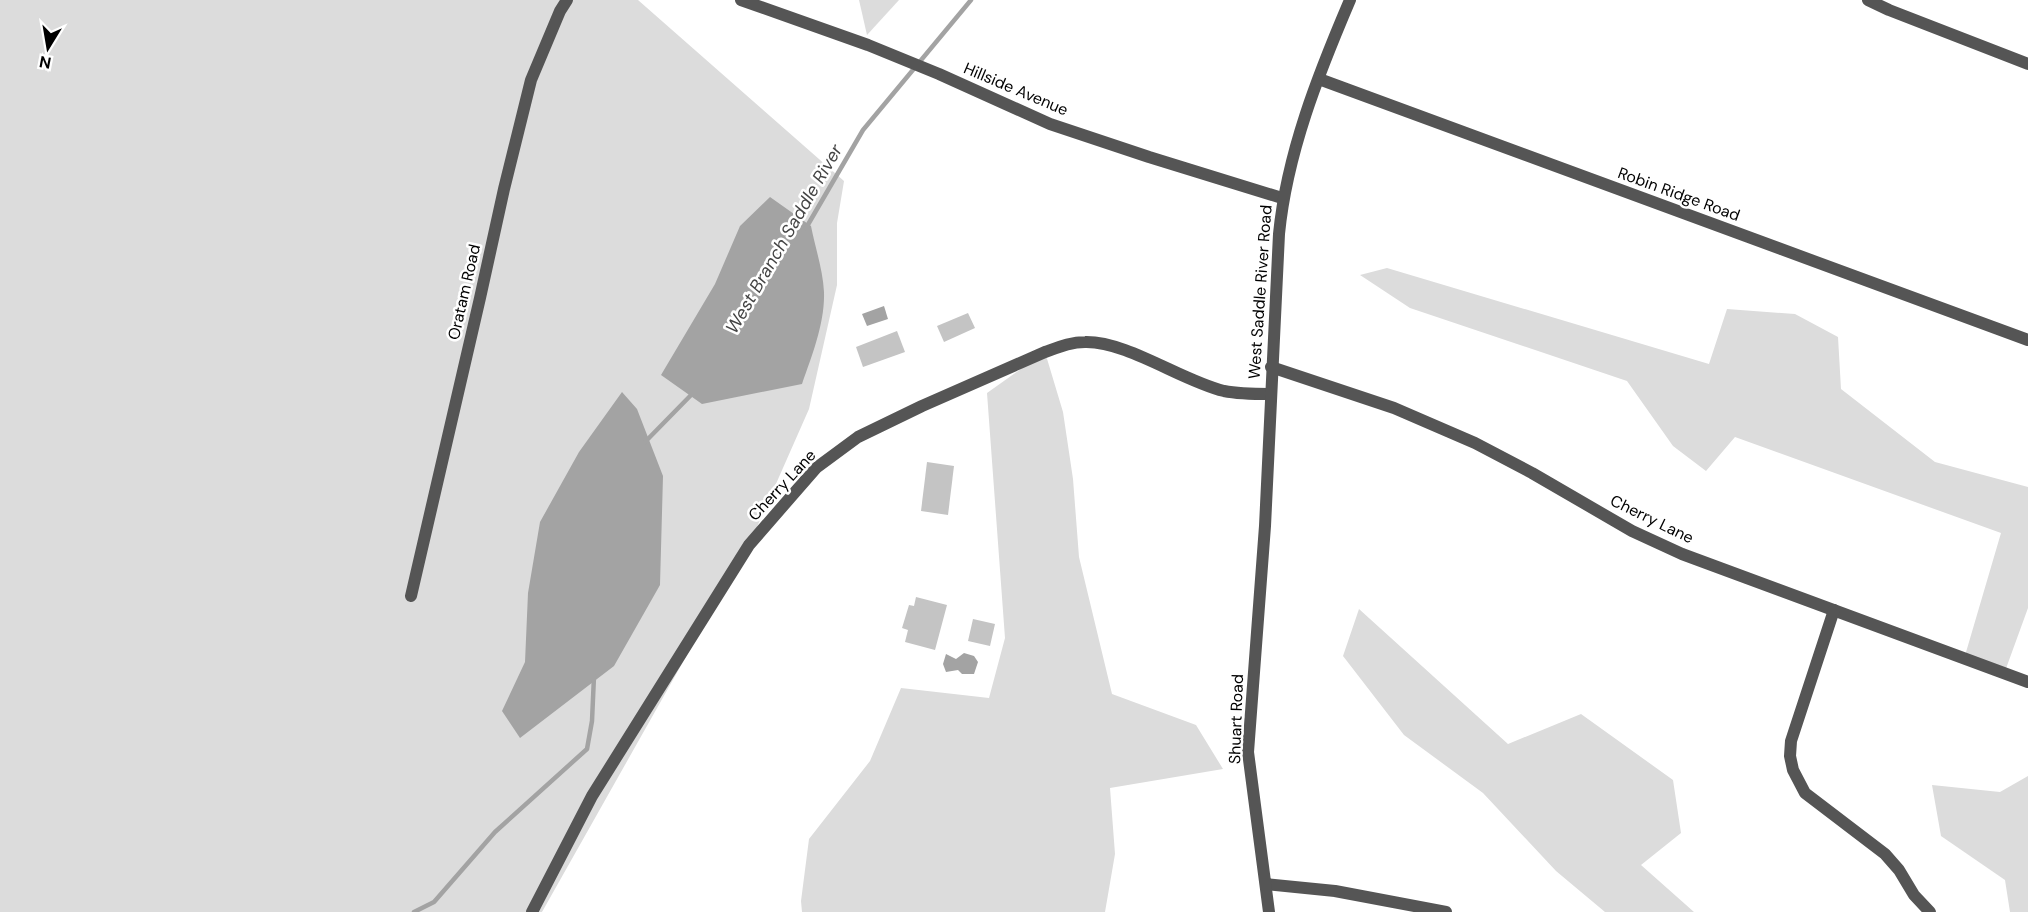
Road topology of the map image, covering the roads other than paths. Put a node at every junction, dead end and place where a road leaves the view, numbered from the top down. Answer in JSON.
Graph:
{"nodes":[{"id":1,"x":567,"y":0,"type":"edge"},
{"id":2,"x":741,"y":0,"type":"edge"},
{"id":3,"x":1350,"y":0,"type":"edge"},
{"id":4,"x":1868,"y":0,"type":"edge"},
{"id":5,"x":2028,"y":64,"type":"edge"},
{"id":6,"x":1319,"y":79,"type":"junction"},
{"id":7,"x":1282,"y":198,"type":"junction"},
{"id":8,"x":2028,"y":340,"type":"edge"},
{"id":9,"x":1271,"y":367,"type":"junction"},
{"id":10,"x":1270,"y":394,"type":"junction"},
{"id":11,"x":1265,"y":526,"type":"joint"},
{"id":12,"x":411,"y":596,"type":"dead end"},
{"id":13,"x":1834,"y":610,"type":"junction"},
{"id":14,"x":2028,"y":682,"type":"edge"},
{"id":15,"x":1266,"y":884,"type":"junction"},
{"id":16,"x":532,"y":912,"type":"edge"},
{"id":17,"x":1269,"y":912,"type":"edge"},
{"id":18,"x":1446,"y":912,"type":"edge"},
{"id":19,"x":1930,"y":912,"type":"edge"}],
"edges":[{"from":1,"to":12,"type":"street","name":"Oratam Road"},
{"from":2,"to":7,"type":"street","name":"Hillside Avenue"},
{"from":3,"to":6,"type":"street","name":"West Saddle River Road"},
{"from":4,"to":5,"type":"street"},
{"from":6,"to":7,"type":"street","name":"West Saddle River Road"},
{"from":6,"to":8,"type":"street","name":"Robin Ridge Road"},
{"from":7,"to":9,"type":"street","name":"West Saddle River Road"},
{"from":9,"to":10,"type":"street","name":"West Saddle River Road"},
{"from":9,"to":13,"type":"street","name":"Cherry Lane"},
{"from":10,"to":11,"type":"street","name":"West Saddle River Road"},
{"from":10,"to":16,"type":"street","name":"Cherry Lane"},
{"from":11,"to":15,"type":"street","name":"Shuart Road"},
{"from":13,"to":14,"type":"street","name":"Cherry Lane"},
{"from":13,"to":19,"type":"street"},
{"from":15,"to":17,"type":"street","name":"Shuart Road"},
{"from":15,"to":18,"type":"street"}]}
